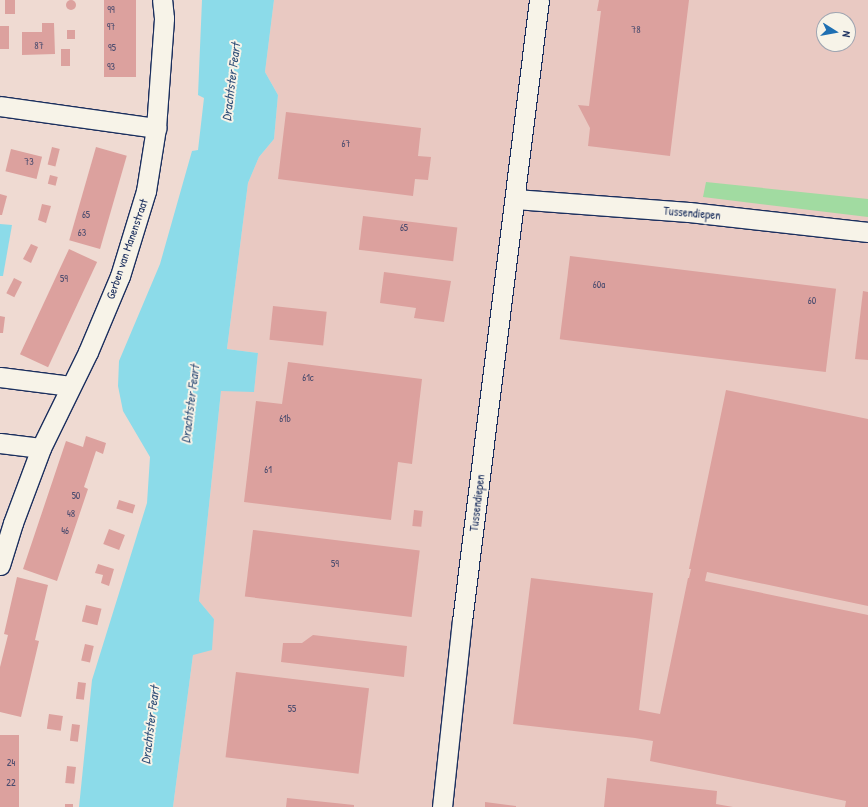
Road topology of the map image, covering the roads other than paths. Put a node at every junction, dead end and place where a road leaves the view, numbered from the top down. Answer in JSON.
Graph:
{"nodes":[{"id":1,"x":162,"y":0,"type":"edge"},
{"id":2,"x":539,"y":0,"type":"edge"},
{"id":3,"x":0,"y":106,"type":"edge"},
{"id":4,"x":156,"y":128,"type":"junction"},
{"id":5,"x":515,"y":199,"type":"junction"},
{"id":6,"x":868,"y":232,"type":"edge"},
{"id":7,"x":0,"y":377,"type":"edge"},
{"id":8,"x":70,"y":386,"type":"junction"},
{"id":9,"x":0,"y":443,"type":"edge"},
{"id":10,"x":41,"y":448,"type":"junction"},
{"id":11,"x":0,"y":565,"type":"edge"},
{"id":12,"x":442,"y":807,"type":"edge"}],
"edges":[{"from":1,"to":4,"type":"street","name":"Gerben van Manenstraat"},
{"from":2,"to":5,"type":"street","name":"Tussendiepen"},
{"from":3,"to":4,"type":"street"},
{"from":4,"to":8,"type":"street","name":"Gerben van Manenstraat"},
{"from":5,"to":6,"type":"street","name":"Tussendiepen"},
{"from":5,"to":12,"type":"street","name":"Tussendiepen"},
{"from":7,"to":8,"type":"street"},
{"from":8,"to":10,"type":"street","name":"Gerben van Manenstraat"},
{"from":9,"to":10,"type":"street"},
{"from":10,"to":11,"type":"street","name":"Gerben van Manenstraat"}]}
